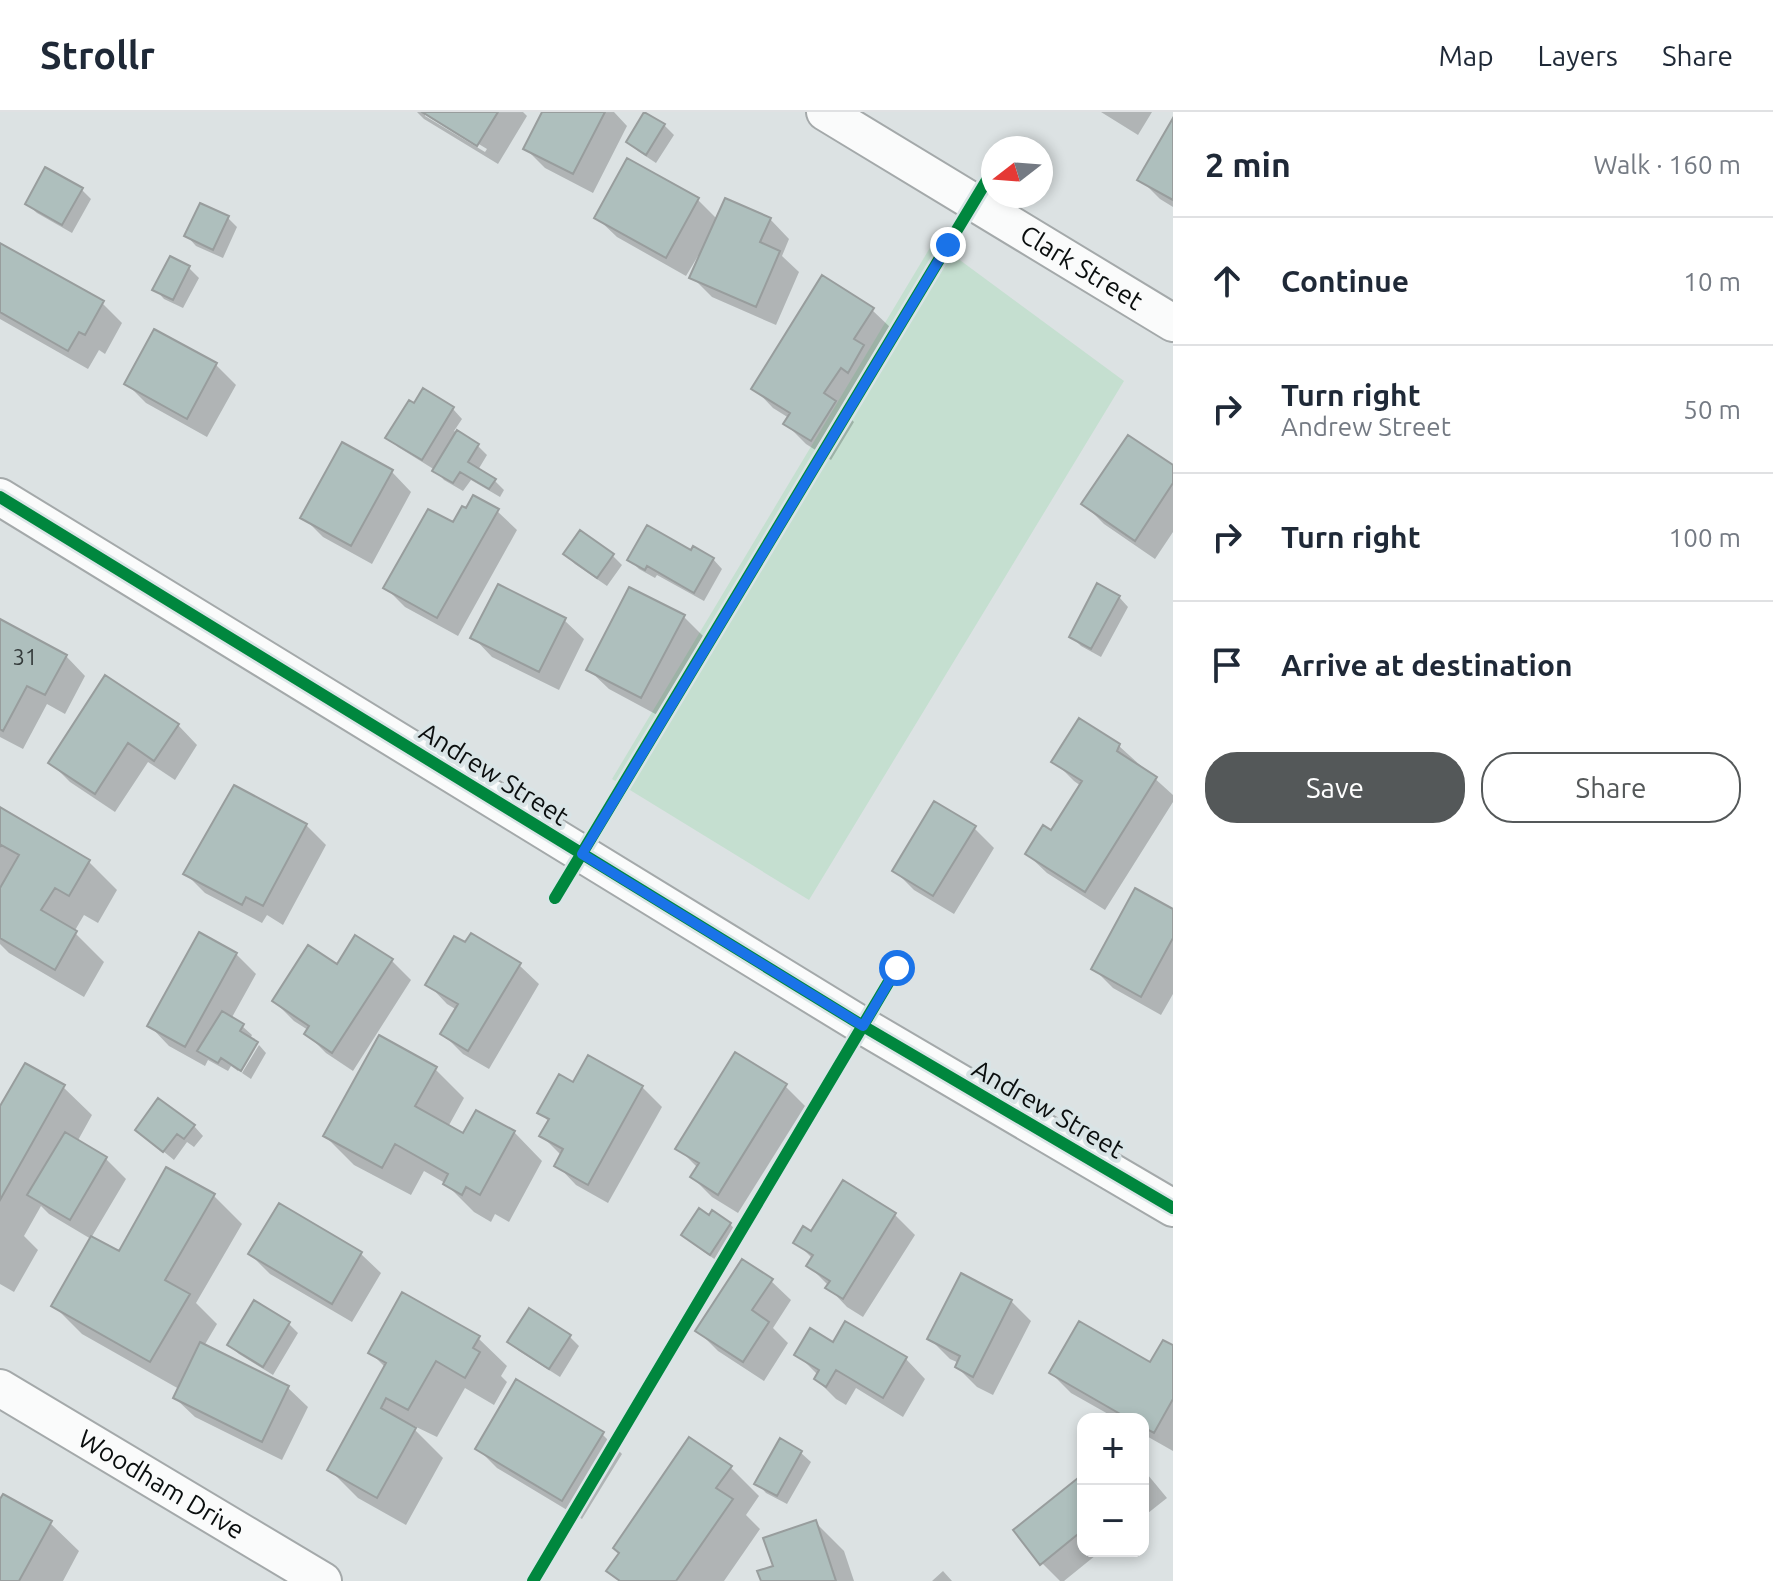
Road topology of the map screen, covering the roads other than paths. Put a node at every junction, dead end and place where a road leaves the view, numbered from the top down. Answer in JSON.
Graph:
{"nodes":[{"id":1,"x":825,"y":112,"type":"edge"},
{"id":2,"x":1173,"y":323,"type":"edge"},
{"id":3,"x":0,"y":497,"type":"edge"},
{"id":4,"x":1173,"y":1208,"type":"edge"},
{"id":5,"x":0,"y":1388,"type":"edge"},
{"id":6,"x":323,"y":1581,"type":"edge"}],
"edges":[{"from":1,"to":2,"type":"street","name":"Clark Street"},
{"from":3,"to":4,"type":"street","name":"Andrew Street"},
{"from":5,"to":6,"type":"street","name":"Woodham Drive"}]}
